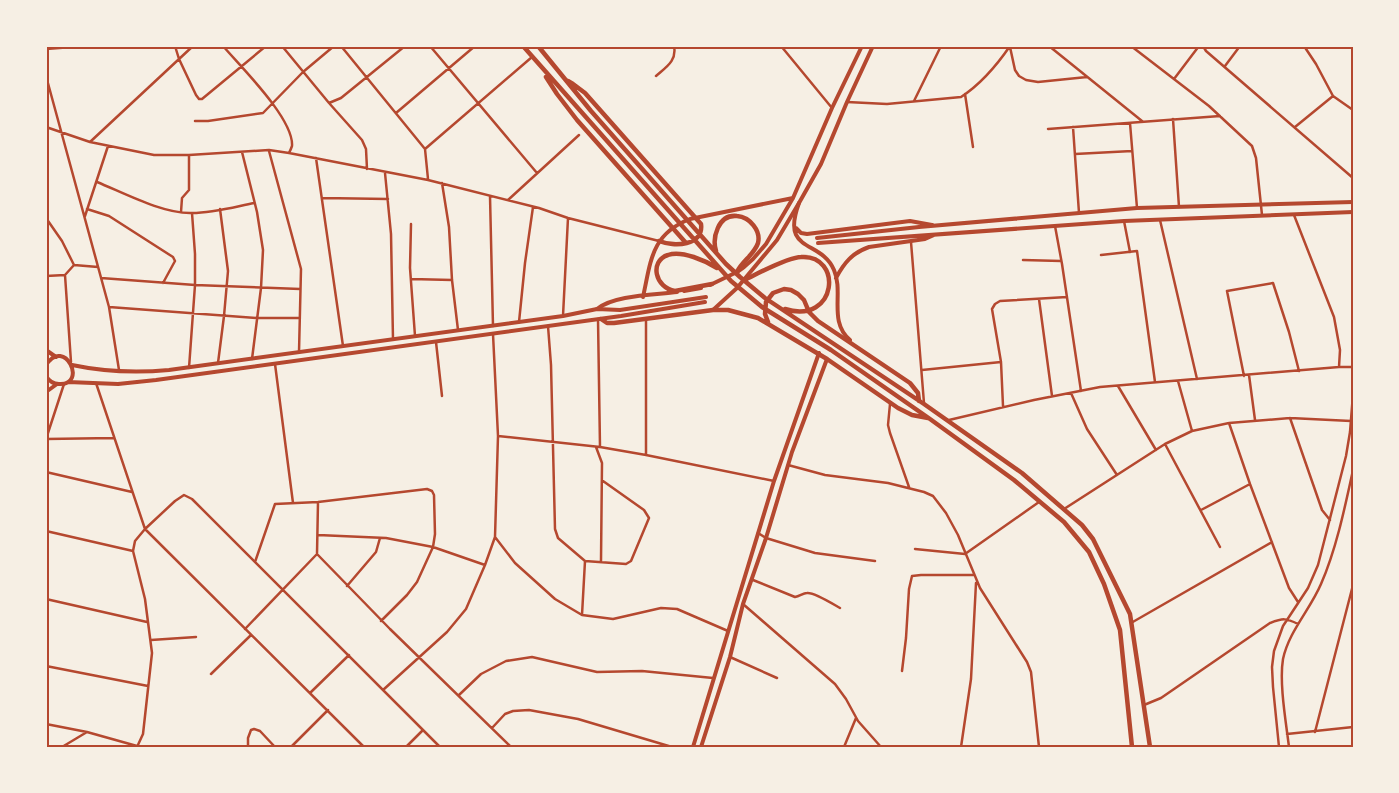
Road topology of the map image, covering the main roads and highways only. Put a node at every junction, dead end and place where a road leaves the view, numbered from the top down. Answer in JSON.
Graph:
{"nodes":[{"id":1,"x":523,"y":46,"type":"edge"},
{"id":2,"x":538,"y":46,"type":"edge"},
{"id":3,"x":862,"y":46,"type":"edge"},
{"id":4,"x":873,"y":46,"type":"edge"},
{"id":5,"x":541,"y":67,"type":"junction"},
{"id":6,"x":566,"y":80,"type":"junction"},
{"id":7,"x":811,"y":157,"type":"junction"},
{"id":8,"x":821,"y":164,"type":"junction"},
{"id":9,"x":793,"y":198,"type":"junction"},
{"id":10,"x":1353,"y":202,"type":"edge"},
{"id":11,"x":799,"y":203,"type":"junction"},
{"id":12,"x":1353,"y":212,"type":"edge"},
{"id":13,"x":1046,"y":216,"type":"junction"},
{"id":14,"x":697,"y":218,"type":"junction"},
{"id":15,"x":794,"y":222,"type":"junction"},
{"id":16,"x":937,"y":226,"type":"junction"},
{"id":17,"x":1047,"y":226,"type":"junction"},
{"id":18,"x":672,"y":228,"type":"junction"},
{"id":19,"x":939,"y":234,"type":"junction"},
{"id":20,"x":817,"y":238,"type":"dead end"},
{"id":21,"x":659,"y":241,"type":"junction"},
{"id":22,"x":686,"y":244,"type":"junction"},
{"id":23,"x":818,"y":244,"type":"dead end"},
{"id":24,"x":718,"y":254,"type":"junction"},
{"id":25,"x":737,"y":272,"type":"junction"},
{"id":26,"x":723,"y":273,"type":"junction"},
{"id":27,"x":836,"y":278,"type":"junction"},
{"id":28,"x":744,"y":280,"type":"junction"},
{"id":29,"x":712,"y":284,"type":"junction"},
{"id":30,"x":643,"y":296,"type":"junction"},
{"id":31,"x":778,"y":307,"type":"junction"},
{"id":32,"x":597,"y":309,"type":"junction"},
{"id":33,"x":713,"y":310,"type":"junction"},
{"id":34,"x":599,"y":319,"type":"junction"},
{"id":35,"x":534,"y":320,"type":"junction"},
{"id":36,"x":770,"y":324,"type":"junction"},
{"id":37,"x":534,"y":328,"type":"junction"},
{"id":38,"x":46,"y":350,"type":"edge"},
{"id":39,"x":861,"y":351,"type":"junction"},
{"id":40,"x":819,"y":353,"type":"junction"},
{"id":41,"x":56,"y":357,"type":"junction"},
{"id":42,"x":827,"y":358,"type":"junction"},
{"id":43,"x":71,"y":364,"type":"junction"},
{"id":44,"x":46,"y":365,"type":"edge"},
{"id":45,"x":46,"y":376,"type":"edge"},
{"id":46,"x":66,"y":383,"type":"junction"},
{"id":47,"x":57,"y":384,"type":"junction"},
{"id":48,"x":808,"y":384,"type":"junction"},
{"id":49,"x":816,"y":388,"type":"junction"},
{"id":50,"x":46,"y":392,"type":"edge"},
{"id":51,"x":919,"y":401,"type":"junction"},
{"id":52,"x":930,"y":418,"type":"junction"},
{"id":53,"x":693,"y":747,"type":"edge"},
{"id":54,"x":701,"y":747,"type":"edge"},
{"id":55,"x":1132,"y":747,"type":"edge"},
{"id":56,"x":1150,"y":747,"type":"edge"}],
"edges":[{"from":1,"to":5,"type":"main road"},
{"from":2,"to":6,"type":"main road"},
{"from":3,"to":7,"type":"main road"},
{"from":4,"to":8,"type":"main road"},
{"from":5,"to":18,"type":"main road"},
{"from":5,"to":26,"type":"main road"},
{"from":6,"to":14,"type":"main road"},
{"from":6,"to":24,"type":"main road"},
{"from":7,"to":8,"type":"main road"},
{"from":7,"to":9,"type":"main road"},
{"from":8,"to":11,"type":"main road"},
{"from":9,"to":14,"type":"main road"},
{"from":9,"to":25,"type":"main road"},
{"from":10,"to":13,"type":"main road"},
{"from":11,"to":15,"type":"main road"},
{"from":11,"to":28,"type":"main road"},
{"from":12,"to":17,"type":"main road"},
{"from":13,"to":16,"type":"main road"},
{"from":13,"to":17,"type":"main road"},
{"from":14,"to":18,"type":"main road"},
{"from":14,"to":22,"type":"main road"},
{"from":15,"to":16,"type":"main road"},
{"from":15,"to":27,"type":"main road"},
{"from":16,"to":20,"type":"main road"},
{"from":17,"to":19,"type":"main road"},
{"from":18,"to":21,"type":"main road"},
{"from":18,"to":22,"type":"main road"},
{"from":19,"to":23,"type":"main road"},
{"from":19,"to":27,"type":"main road"},
{"from":21,"to":22,"type":"main road"},
{"from":21,"to":30,"type":"main road"},
{"from":24,"to":25,"type":"main road"},
{"from":24,"to":31,"type":"main road"},
{"from":25,"to":29,"type":"main road"},
{"from":26,"to":29,"type":"main road"},
{"from":26,"to":52,"type":"main road"},
{"from":27,"to":39,"type":"main road"},
{"from":28,"to":31,"type":"main road"},
{"from":28,"to":33,"type":"main road"},
{"from":29,"to":30,"type":"main road"},
{"from":30,"to":32,"type":"main road"},
{"from":31,"to":51,"type":"main road"},
{"from":32,"to":34,"type":"main road"},
{"from":32,"to":35,"type":"main road"},
{"from":33,"to":34,"type":"main road"},
{"from":33,"to":36,"type":"main road"},
{"from":34,"to":37,"type":"main road"},
{"from":35,"to":37,"type":"main road"},
{"from":35,"to":43,"type":"main road"},
{"from":36,"to":39,"type":"main road"},
{"from":36,"to":40,"type":"main road"},
{"from":37,"to":46,"type":"main road"},
{"from":38,"to":41,"type":"main road"},
{"from":39,"to":51,"type":"main road"},
{"from":40,"to":42,"type":"main road"},
{"from":40,"to":48,"type":"main road"},
{"from":41,"to":43,"type":"main road"},
{"from":41,"to":44,"type":"main road"},
{"from":42,"to":49,"type":"main road"},
{"from":42,"to":52,"type":"main road"},
{"from":43,"to":46,"type":"main road"},
{"from":45,"to":47,"type":"main road"},
{"from":46,"to":47,"type":"main road"},
{"from":47,"to":50,"type":"main road"},
{"from":48,"to":49,"type":"main road"},
{"from":48,"to":53,"type":"main road"},
{"from":49,"to":54,"type":"main road"},
{"from":51,"to":56,"type":"main road"},
{"from":52,"to":55,"type":"main road"}]}
